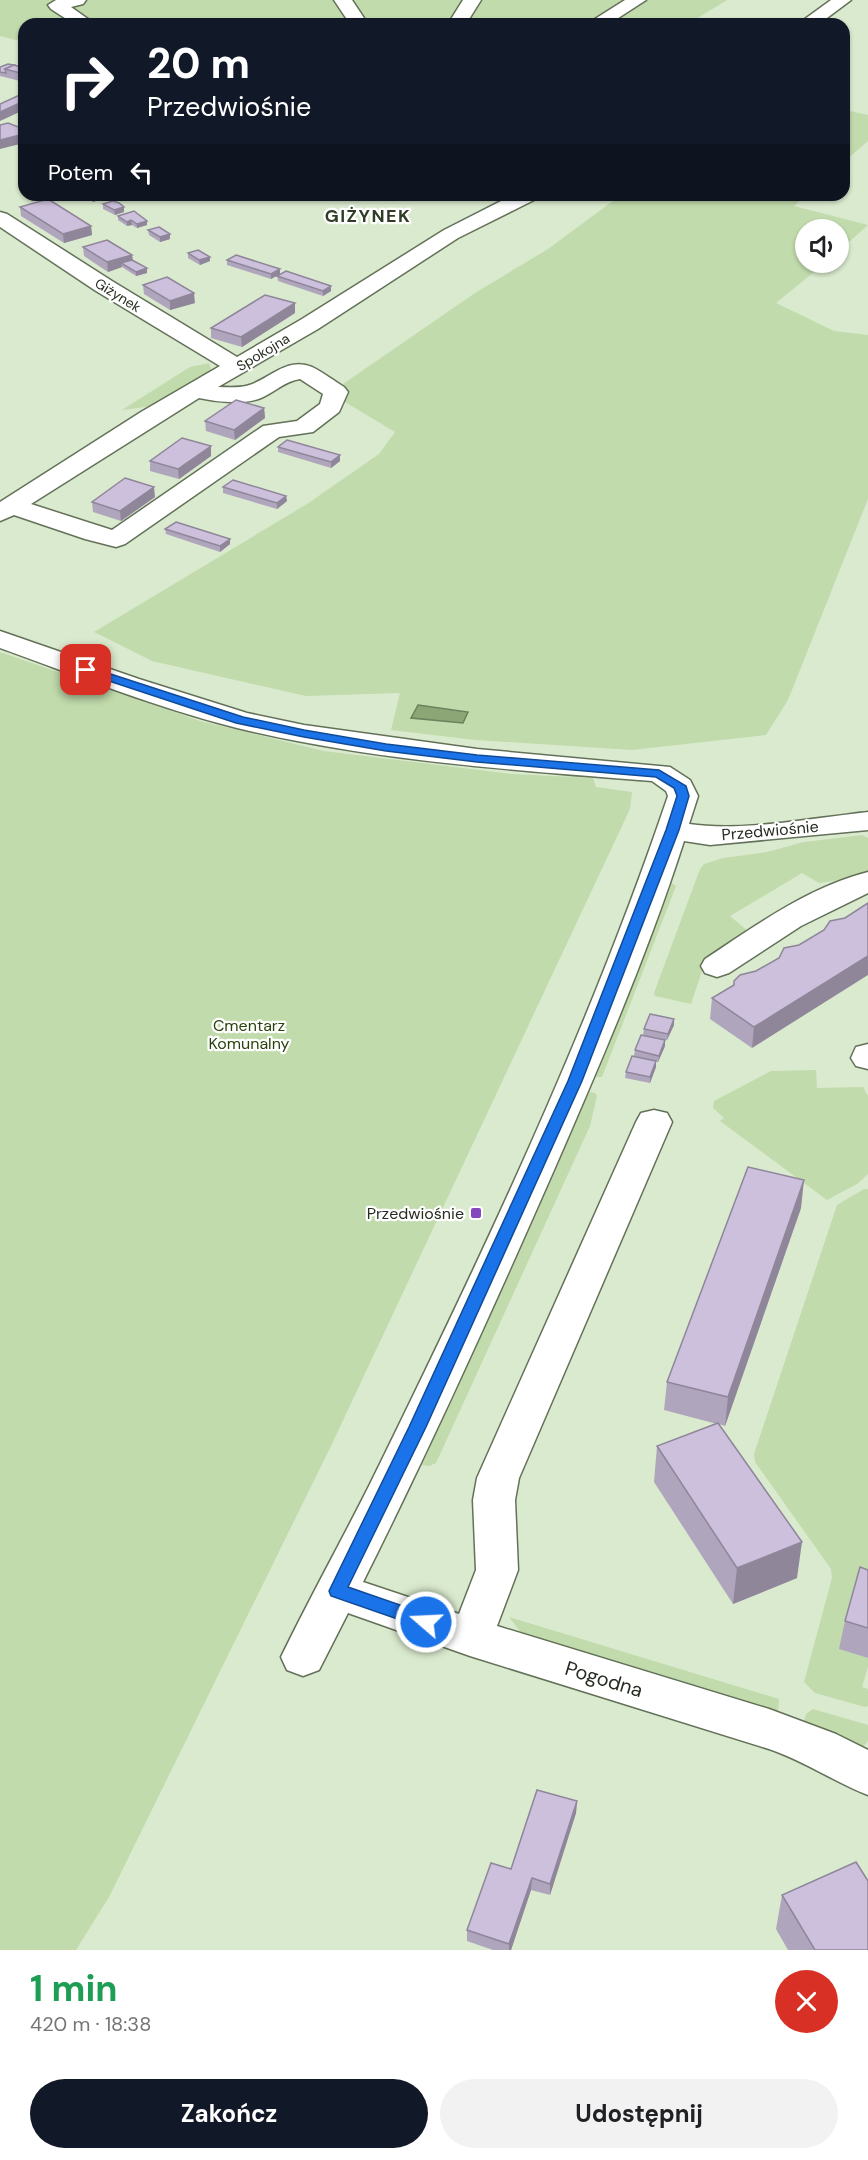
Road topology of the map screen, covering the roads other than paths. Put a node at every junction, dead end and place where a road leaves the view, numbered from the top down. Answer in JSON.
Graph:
{"nodes":[{"id":1,"x":77,"y":0,"type":"edge"},
{"id":2,"x":343,"y":0,"type":"edge"},
{"id":3,"x":472,"y":0,"type":"edge"},
{"id":4,"x":636,"y":0,"type":"edge"},
{"id":5,"x":842,"y":0,"type":"edge"},
{"id":6,"x":55,"y":2,"type":"edge"},
{"id":7,"x":78,"y":18,"type":"edge"},
{"id":8,"x":355,"y":18,"type":"edge"},
{"id":9,"x":461,"y":18,"type":"edge"},
{"id":10,"x":606,"y":18,"type":"edge"},
{"id":11,"x":816,"y":18,"type":"edge"},
{"id":12,"x":517,"y":201,"type":"edge"},
{"id":13,"x":0,"y":218,"type":"edge"},
{"id":14,"x":238,"y":367,"type":"junction"},
{"id":15,"x":196,"y":390,"type":"junction"},
{"id":16,"x":5,"y":509,"type":"edge"},
{"id":17,"x":0,"y":639,"type":"edge"},
{"id":18,"x":868,"y":821,"type":"edge"},
{"id":19,"x":672,"y":830,"type":"junction"},
{"id":20,"x":868,"y":882,"type":"edge"},
{"id":21,"x":717,"y":966,"type":"dead end"},
{"id":22,"x":654,"y":1122,"type":"dead end"},
{"id":23,"x":338,"y":1591,"type":"junction"},
{"id":24,"x":470,"y":1637,"type":"junction"},
{"id":25,"x":303,"y":1657,"type":"dead end"},
{"id":26,"x":868,"y":1774,"type":"edge"}],
"edges":[{"from":1,"to":6,"type":"street"},
{"from":2,"to":8,"type":"street"},
{"from":3,"to":9,"type":"street"},
{"from":4,"to":10,"type":"street"},
{"from":5,"to":11,"type":"street"},
{"from":6,"to":7,"type":"street"},
{"from":12,"to":14,"type":"street","name":"Spokojna"},
{"from":13,"to":14,"type":"street","name":"Giżynek"},
{"from":14,"to":15,"type":"street","name":"Spokojna"},
{"from":15,"to":16,"type":"street","name":"Spokojna"},
{"from":15,"to":16,"type":"street"},
{"from":17,"to":19,"type":"street"},
{"from":18,"to":19,"type":"street","name":"Przedwiośnie"},
{"from":19,"to":23,"type":"street"},
{"from":20,"to":21,"type":"street"},
{"from":22,"to":24,"type":"street"},
{"from":23,"to":24,"type":"street","name":"Pogodna"},
{"from":23,"to":25,"type":"street"},
{"from":24,"to":26,"type":"street","name":"Pogodna"}]}
